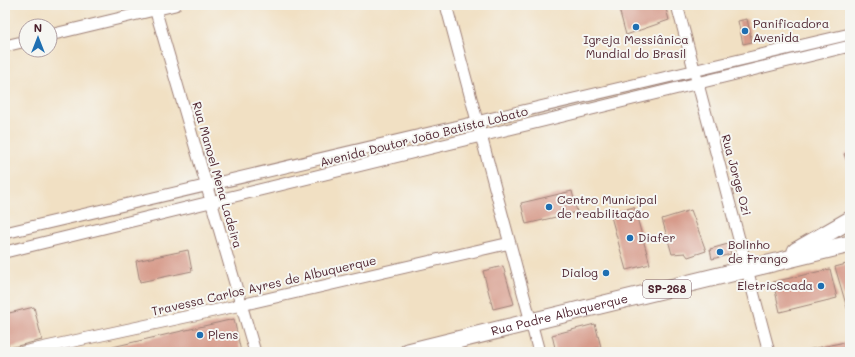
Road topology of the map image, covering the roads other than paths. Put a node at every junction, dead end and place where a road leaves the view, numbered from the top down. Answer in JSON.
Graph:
{"nodes":[{"id":1,"x":175,"y":5,"type":"edge"},
{"id":2,"x":446,"y":5,"type":"edge"},
{"id":3,"x":677,"y":5,"type":"edge"},
{"id":4,"x":155,"y":7,"type":"edge"},
{"id":5,"x":58,"y":33,"type":"edge"},
{"id":6,"x":850,"y":34,"type":"edge"},
{"id":7,"x":18,"y":43,"type":"edge"},
{"id":8,"x":5,"y":46,"type":"edge"},
{"id":9,"x":850,"y":46,"type":"edge"},
{"id":10,"x":694,"y":71,"type":"junction"},
{"id":11,"x":698,"y":83,"type":"junction"},
{"id":12,"x":477,"y":122,"type":"junction"},
{"id":13,"x":481,"y":136,"type":"junction"},
{"id":14,"x":206,"y":186,"type":"junction"},
{"id":15,"x":211,"y":202,"type":"junction"},
{"id":16,"x":850,"y":220,"type":"edge"},
{"id":17,"x":5,"y":233,"type":"edge"},
{"id":18,"x":510,"y":243,"type":"junction"},
{"id":19,"x":850,"y":244,"type":"edge"},
{"id":20,"x":5,"y":252,"type":"edge"},
{"id":21,"x":781,"y":261,"type":"junction"},
{"id":22,"x":747,"y":269,"type":"junction"},
{"id":23,"x":241,"y":305,"type":"junction"},
{"id":24,"x":531,"y":322,"type":"junction"},
{"id":25,"x":23,"y":352,"type":"edge"},
{"id":26,"x":255,"y":352,"type":"edge"},
{"id":27,"x":408,"y":352,"type":"edge"},
{"id":28,"x":538,"y":352,"type":"edge"},
{"id":29,"x":769,"y":352,"type":"edge"}],
"edges":[{"from":1,"to":4,"type":"street"},
{"from":2,"to":12,"type":"street"},
{"from":3,"to":10,"type":"street","name":"Rua Jorge Ozi"},
{"from":4,"to":5,"type":"street"},
{"from":4,"to":14,"type":"street","name":"Rua Manoel Mena Ladeira"},
{"from":6,"to":10,"type":"street","name":"Avenida Doutor João Batista Lobato"},
{"from":7,"to":8,"type":"street"},
{"from":9,"to":11,"type":"street","name":"Avenida Doutor João Batista Lobato"},
{"from":10,"to":11,"type":"street","name":"Rua Jorge Ozi"},
{"from":10,"to":12,"type":"street","name":"Avenida Doutor João Batista Lobato"},
{"from":11,"to":13,"type":"street","name":"Avenida Doutor João Batista Lobato"},
{"from":11,"to":22,"type":"street","name":"Rua Jorge Ozi"},
{"from":12,"to":13,"type":"street"},
{"from":12,"to":14,"type":"street","name":"Avenida Doutor João Batista Lobato"},
{"from":13,"to":15,"type":"street","name":"Avenida Doutor João Batista Lobato"},
{"from":13,"to":18,"type":"street"},
{"from":14,"to":15,"type":"street","name":"Rua Manoel Mena Ladeira"},
{"from":14,"to":17,"type":"street","name":"Avenida Doutor João Batista Lobato"},
{"from":15,"to":20,"type":"street","name":"Avenida Doutor João Batista Lobato"},
{"from":15,"to":23,"type":"street","name":"Rua Manoel Mena Ladeira"},
{"from":16,"to":21,"type":"main road","number":"SP-268"},
{"from":18,"to":23,"type":"street","name":"Travessa Carlos Ayres de Albuquerque"},
{"from":18,"to":24,"type":"street"},
{"from":19,"to":21,"type":"main road","name":"Rua Padre Albuquerque","number":"SP-268"},
{"from":21,"to":22,"type":"main road","name":"Rua Padre Albuquerque","number":"SP-268"},
{"from":22,"to":24,"type":"main road","name":"Rua Padre Albuquerque","number":"SP-268"},
{"from":22,"to":29,"type":"street","name":"Rua Jorge Ozi"},
{"from":23,"to":25,"type":"street","name":"Travessa Carlos Ayres de Albuquerque"},
{"from":23,"to":26,"type":"street","name":"Rua Manoel Mena Ladeira"},
{"from":24,"to":27,"type":"main road","name":"Rua Padre Albuquerque","number":"SP-268"},
{"from":24,"to":28,"type":"street"}]}
